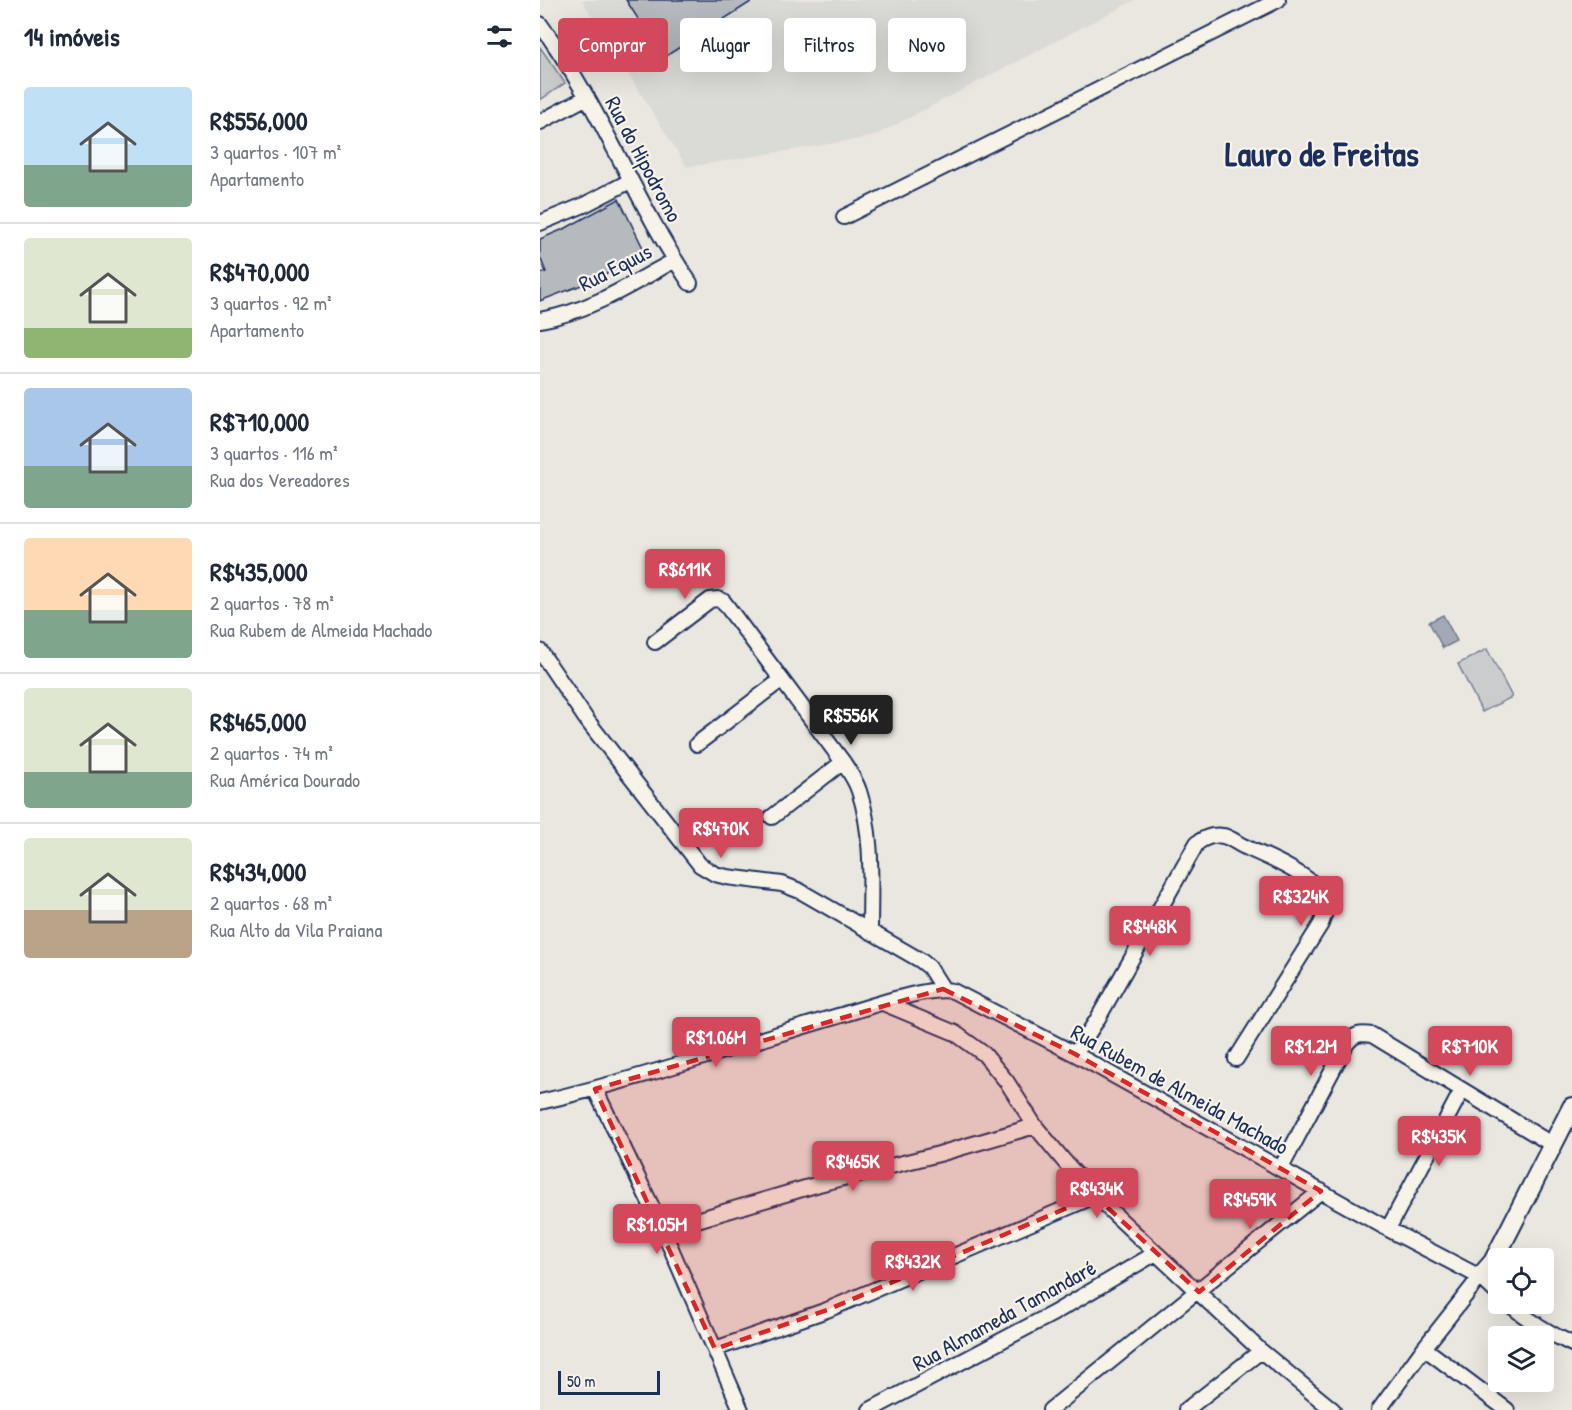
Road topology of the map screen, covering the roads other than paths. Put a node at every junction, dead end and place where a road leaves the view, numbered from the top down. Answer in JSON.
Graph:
{"nodes":[{"id":1,"x":1278,"y":0,"type":"edge"},
{"id":2,"x":540,"y":24,"type":"edge"},
{"id":3,"x":587,"y":97,"type":"junction"},
{"id":4,"x":540,"y":122,"type":"edge"},
{"id":5,"x":630,"y":181,"type":"junction"},
{"id":6,"x":843,"y":217,"type":"dead end"},
{"id":7,"x":540,"y":223,"type":"edge"},
{"id":8,"x":675,"y":260,"type":"junction"},
{"id":9,"x":690,"y":283,"type":"dead end"},
{"id":10,"x":540,"y":320,"type":"edge"},
{"id":11,"x":655,"y":642,"type":"dead end"},
{"id":12,"x":540,"y":651,"type":"edge"},
{"id":13,"x":781,"y":680,"type":"junction"},
{"id":14,"x":697,"y":744,"type":"dead end"},
{"id":15,"x":843,"y":762,"type":"junction"},
{"id":16,"x":772,"y":817,"type":"dead end"},
{"id":17,"x":870,"y":932,"type":"junction"},
{"id":18,"x":943,"y":989,"type":"junction"},
{"id":19,"x":883,"y":1003,"type":"junction"},
{"id":20,"x":1075,"y":1054,"type":"junction"},
{"id":21,"x":1236,"y":1059,"type":"dead end"},
{"id":22,"x":595,"y":1089,"type":"junction"},
{"id":23,"x":1462,"y":1090,"type":"junction"},
{"id":24,"x":540,"y":1102,"type":"edge"},
{"id":25,"x":1572,"y":1107,"type":"edge"},
{"id":26,"x":1035,"y":1126,"type":"junction"},
{"id":27,"x":1553,"y":1144,"type":"junction"},
{"id":28,"x":1281,"y":1168,"type":"junction"},
{"id":29,"x":1321,"y":1191,"type":"junction"},
{"id":30,"x":1095,"y":1196,"type":"junction"},
{"id":31,"x":1388,"y":1229,"type":"junction"},
{"id":32,"x":663,"y":1230,"type":"junction"},
{"id":33,"x":1156,"y":1253,"type":"junction"},
{"id":34,"x":1480,"y":1277,"type":"junction"},
{"id":35,"x":1488,"y":1285,"type":"edge"},
{"id":36,"x":1199,"y":1292,"type":"junction"},
{"id":37,"x":1521,"y":1314,"type":"edge"},
{"id":38,"x":1572,"y":1344,"type":"edge"},
{"id":39,"x":1424,"y":1348,"type":"junction"},
{"id":40,"x":715,"y":1349,"type":"junction"},
{"id":41,"x":1261,"y":1351,"type":"junction"},
{"id":42,"x":741,"y":1410,"type":"edge"},
{"id":43,"x":870,"y":1410,"type":"edge"},
{"id":44,"x":1050,"y":1410,"type":"edge"},
{"id":45,"x":1186,"y":1410,"type":"edge"},
{"id":46,"x":1333,"y":1410,"type":"edge"},
{"id":47,"x":1379,"y":1410,"type":"edge"},
{"id":48,"x":1508,"y":1410,"type":"edge"}],
"edges":[{"from":1,"to":6,"type":"street"},
{"from":2,"to":3,"type":"street","name":"Rua do Hipodromo"},
{"from":3,"to":4,"type":"street"},
{"from":3,"to":5,"type":"street","name":"Rua do Hipodromo"},
{"from":5,"to":7,"type":"street"},
{"from":5,"to":8,"type":"street","name":"Rua do Hipodromo"},
{"from":8,"to":9,"type":"street","name":"Rua do Hipodromo"},
{"from":8,"to":10,"type":"street","name":"Rua Equus"},
{"from":11,"to":13,"type":"street"},
{"from":12,"to":17,"type":"street"},
{"from":13,"to":14,"type":"street"},
{"from":13,"to":15,"type":"street"},
{"from":15,"to":16,"type":"street"},
{"from":15,"to":17,"type":"street"},
{"from":17,"to":18,"type":"street"},
{"from":18,"to":19,"type":"street"},
{"from":18,"to":20,"type":"street","name":"Rua Rubem de Almeida Machado"},
{"from":19,"to":22,"type":"street"},
{"from":19,"to":26,"type":"street"},
{"from":20,"to":21,"type":"street"},
{"from":20,"to":28,"type":"street","name":"Rua Rubem de Almeida Machado"},
{"from":22,"to":24,"type":"street"},
{"from":22,"to":32,"type":"street"},
{"from":23,"to":27,"type":"street"},
{"from":23,"to":28,"type":"street"},
{"from":23,"to":31,"type":"street"},
{"from":25,"to":27,"type":"street"},
{"from":26,"to":30,"type":"street"},
{"from":26,"to":32,"type":"street"},
{"from":27,"to":34,"type":"street"},
{"from":28,"to":29,"type":"street","name":"Rua Rubem de Almeida Machado"},
{"from":29,"to":31,"type":"street","name":"Rua Rubem de Almeida Machado"},
{"from":29,"to":36,"type":"street"},
{"from":30,"to":33,"type":"street"},
{"from":30,"to":40,"type":"street"},
{"from":31,"to":34,"type":"street","name":"Rua Rubem de Almeida Machado"},
{"from":32,"to":40,"type":"street"},
{"from":33,"to":36,"type":"street"},
{"from":33,"to":43,"type":"street","name":"Rua Almameda Tamandaré"},
{"from":34,"to":35,"type":"street","name":"Rua Rubem de Almeida Machado"},
{"from":34,"to":39,"type":"street"},
{"from":36,"to":41,"type":"street"},
{"from":36,"to":44,"type":"street"},
{"from":37,"to":38,"type":"street"},
{"from":39,"to":47,"type":"street"},
{"from":39,"to":48,"type":"street"},
{"from":40,"to":42,"type":"street"},
{"from":41,"to":45,"type":"street"},
{"from":41,"to":46,"type":"street"}]}
